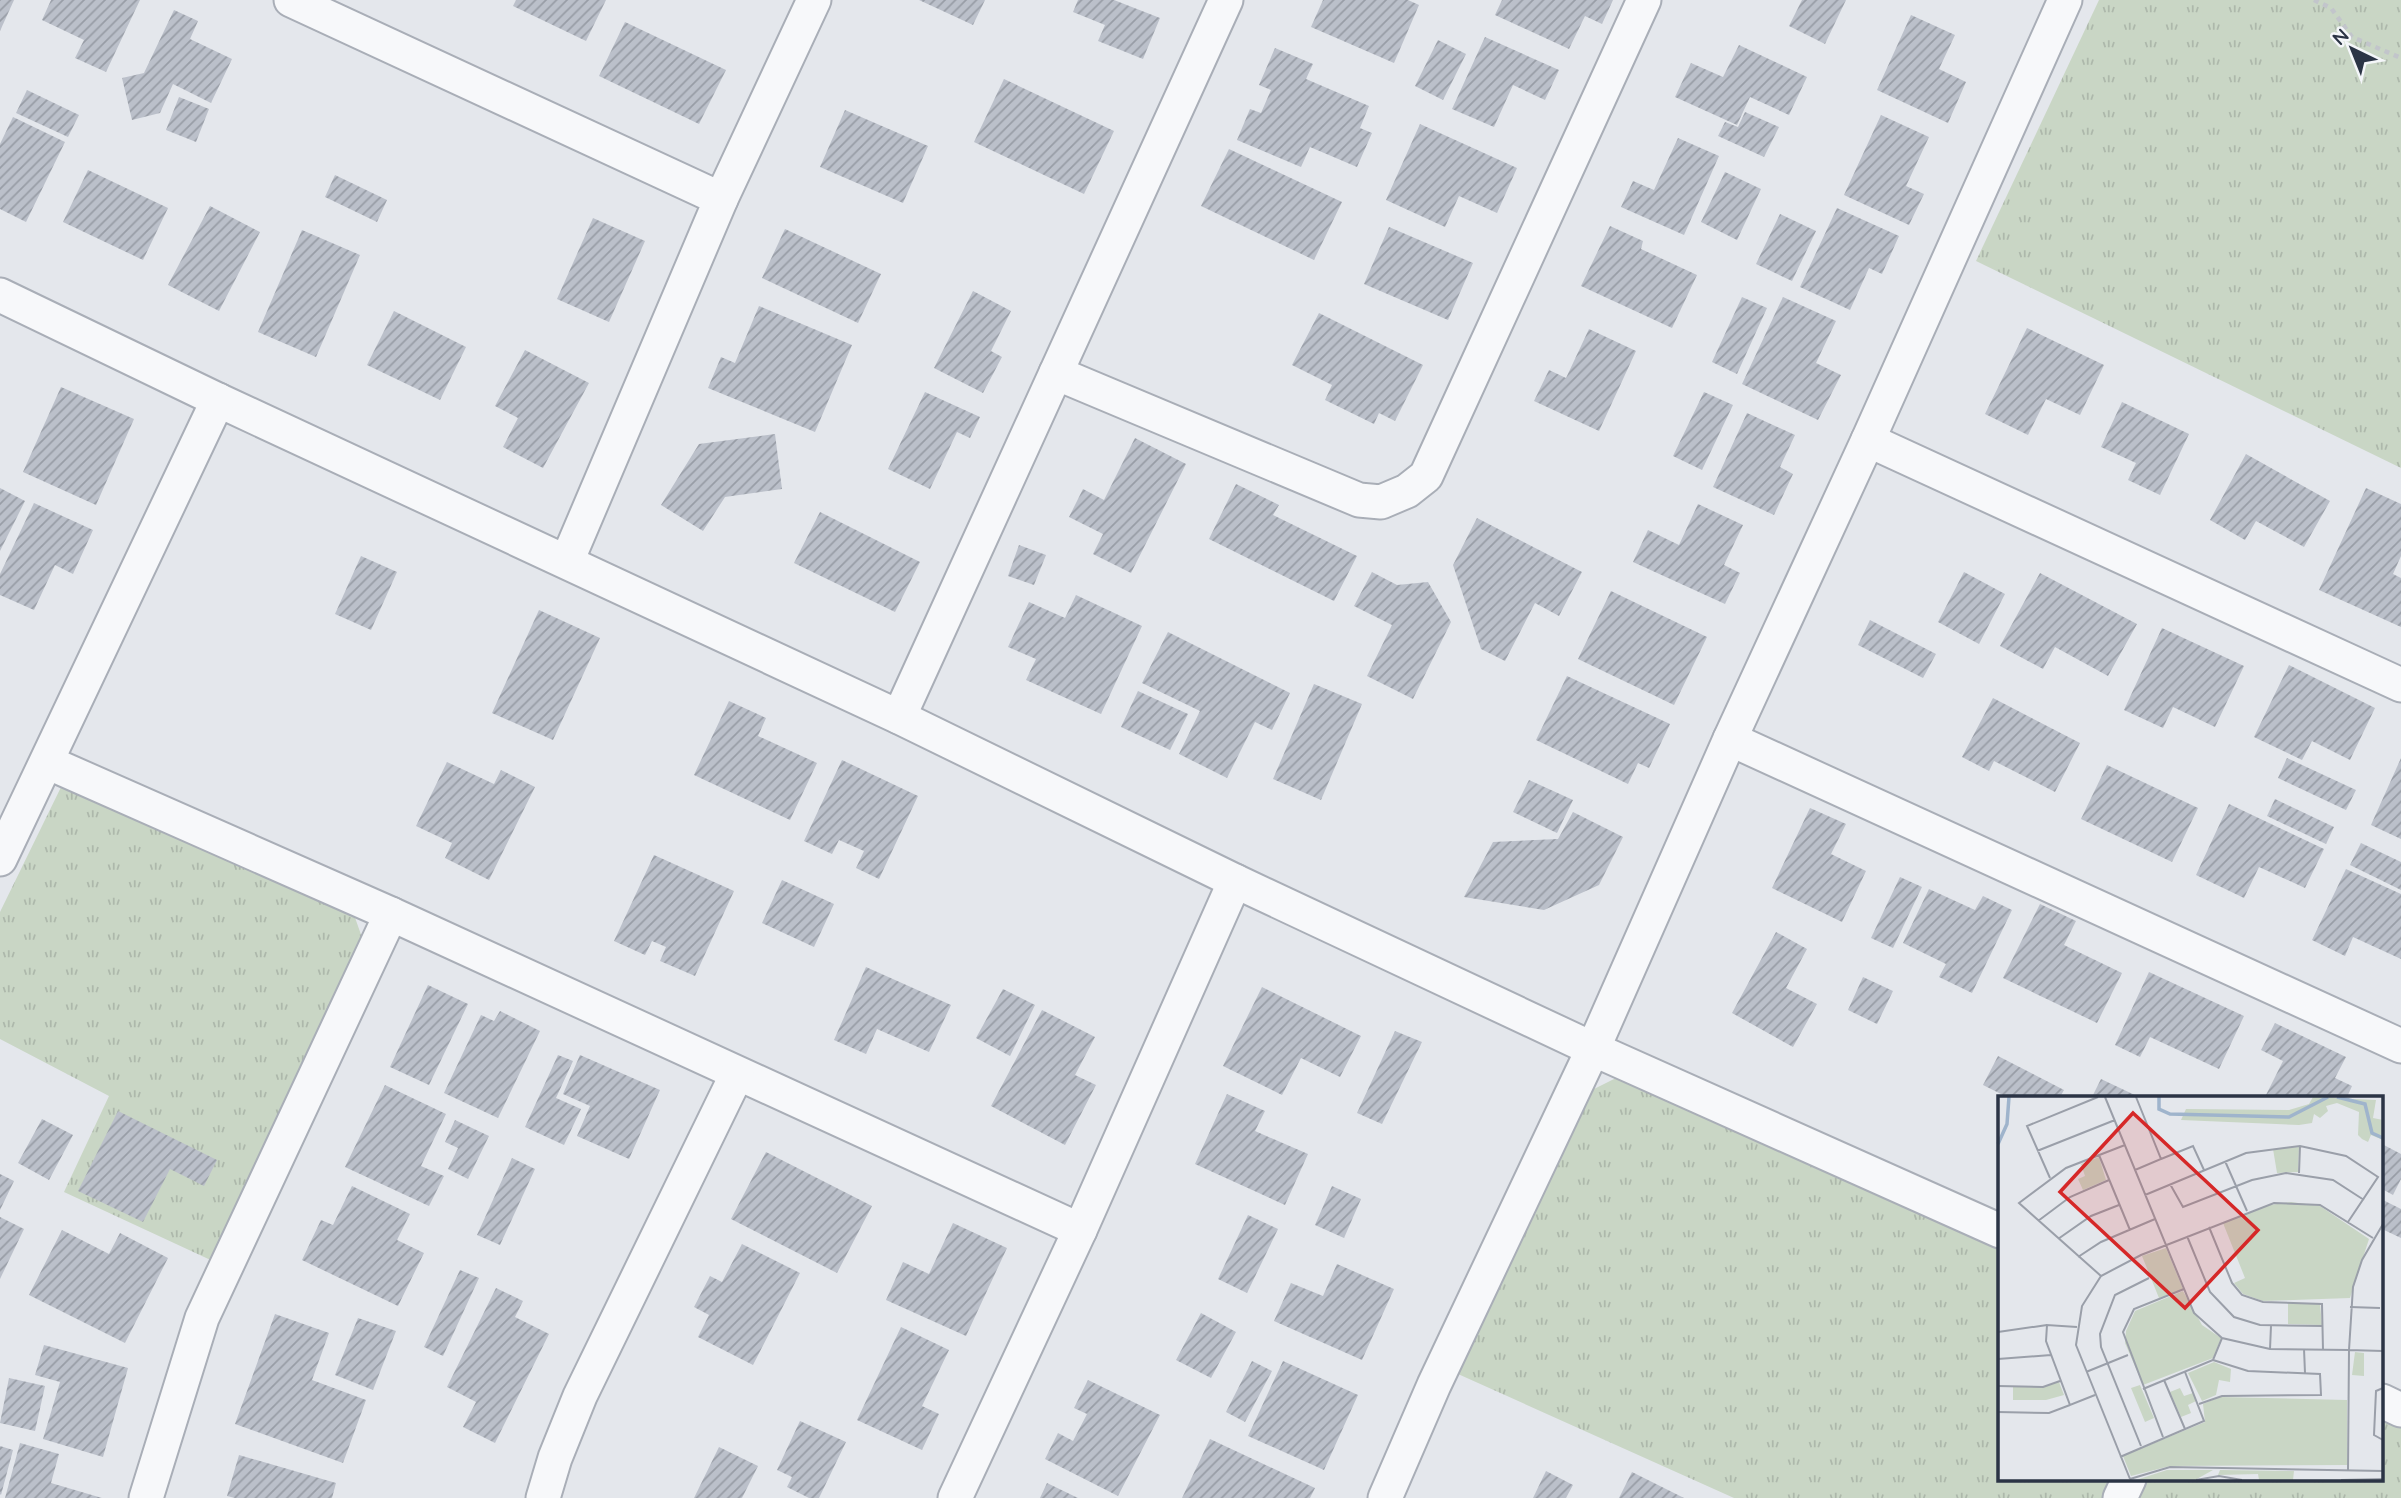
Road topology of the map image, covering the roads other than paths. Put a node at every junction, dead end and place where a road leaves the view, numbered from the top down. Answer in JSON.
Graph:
{"nodes":[{"id":1,"x":291,"y":0,"type":"edge"},
{"id":2,"x":814,"y":0,"type":"edge"},
{"id":3,"x":1226,"y":0,"type":"edge"},
{"id":4,"x":1644,"y":0,"type":"edge"},
{"id":5,"x":2065,"y":0,"type":"edge"},
{"id":6,"x":721,"y":199,"type":"junction"},
{"id":7,"x":0,"y":295,"type":"edge"},
{"id":8,"x":1056,"y":373,"type":"junction"},
{"id":9,"x":218,"y":400,"type":"junction"},
{"id":10,"x":1868,"y":440,"type":"junction"},
{"id":11,"x":566,"y":561,"type":"junction"},
{"id":12,"x":2401,"y":685,"type":"edge"},
{"id":13,"x":899,"y":717,"type":"junction"},
{"id":14,"x":1730,"y":739,"type":"junction"},
{"id":15,"x":47,"y":762,"type":"junction"},
{"id":16,"x":0,"y":859,"type":"edge"},
{"id":17,"x":1235,"y":881,"type":"junction"},
{"id":18,"x":391,"y":914,"type":"junction"},
{"id":19,"x":2401,"y":1046,"type":"edge"},
{"id":20,"x":1593,"y":1049,"type":"junction"},
{"id":21,"x":737,"y":1074,"type":"junction"},
{"id":22,"x":1080,"y":1230,"type":"junction"},
{"id":23,"x":1998,"y":1230,"type":"edge"},
{"id":24,"x":2384,"y":1402,"type":"edge"},
{"id":25,"x":2401,"y":1410,"type":"edge"},
{"id":26,"x":2129,"y":1480,"type":"edge"},
{"id":27,"x":146,"y":1498,"type":"edge"},
{"id":28,"x":543,"y":1498,"type":"edge"},
{"id":29,"x":955,"y":1498,"type":"edge"},
{"id":30,"x":1385,"y":1498,"type":"edge"},
{"id":31,"x":2120,"y":1498,"type":"edge"}],
"edges":[{"from":1,"to":6,"type":"street"},
{"from":2,"to":6,"type":"street"},
{"from":3,"to":8,"type":"street"},
{"from":4,"to":8,"type":"street"},
{"from":5,"to":10,"type":"street"},
{"from":6,"to":11,"type":"street"},
{"from":7,"to":9,"type":"street"},
{"from":8,"to":13,"type":"street"},
{"from":9,"to":11,"type":"street"},
{"from":9,"to":15,"type":"street"},
{"from":10,"to":12,"type":"street"},
{"from":10,"to":14,"type":"street"},
{"from":11,"to":13,"type":"street"},
{"from":13,"to":17,"type":"street"},
{"from":14,"to":19,"type":"street"},
{"from":14,"to":20,"type":"street"},
{"from":15,"to":16,"type":"street"},
{"from":15,"to":18,"type":"street"},
{"from":17,"to":20,"type":"street"},
{"from":17,"to":22,"type":"street"},
{"from":18,"to":21,"type":"street"},
{"from":18,"to":27,"type":"street"},
{"from":20,"to":23,"type":"street"},
{"from":20,"to":30,"type":"street"},
{"from":21,"to":22,"type":"street"},
{"from":21,"to":28,"type":"street"},
{"from":22,"to":29,"type":"street"},
{"from":24,"to":25,"type":"street"},
{"from":26,"to":31,"type":"street"}]}
